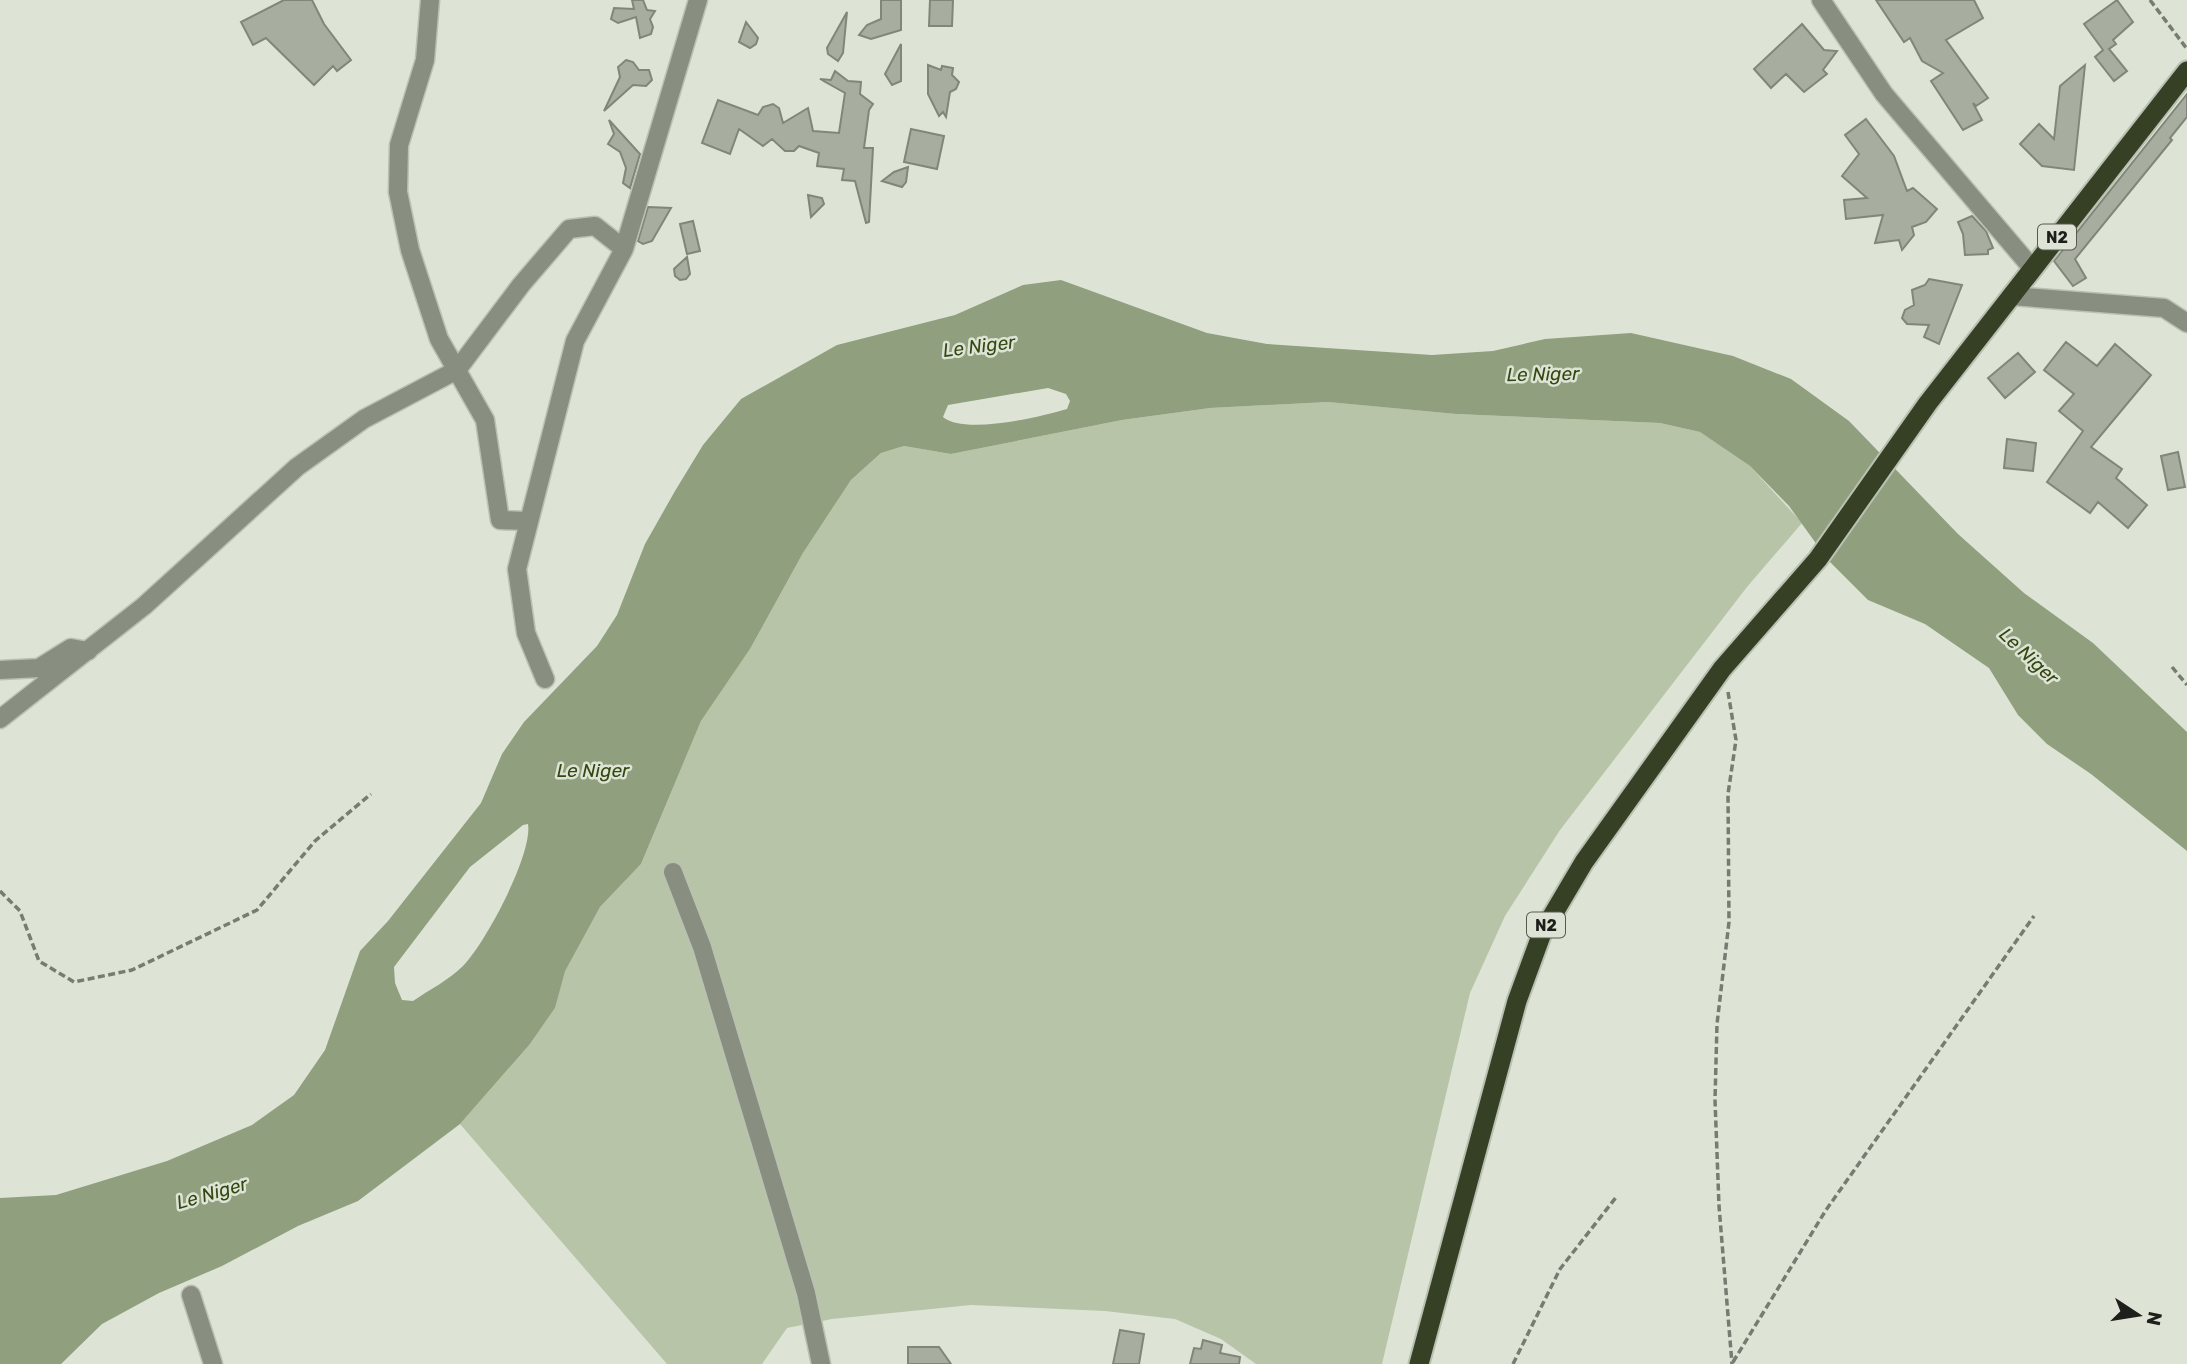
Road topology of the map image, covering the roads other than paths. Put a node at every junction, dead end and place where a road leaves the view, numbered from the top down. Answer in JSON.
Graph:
{"nodes":[{"id":1,"x":429,"y":0,"type":"edge"},
{"id":2,"x":698,"y":0,"type":"edge"},
{"id":3,"x":1821,"y":0,"type":"edge"},
{"id":4,"x":2187,"y":71,"type":"edge"},
{"id":5,"x":624,"y":249,"type":"junction"},
{"id":6,"x":2032,"y":268,"type":"junction"},
{"id":7,"x":2011,"y":296,"type":"junction"},
{"id":8,"x":2187,"y":324,"type":"edge"},
{"id":9,"x":457,"y":370,"type":"junction"},
{"id":10,"x":527,"y":521,"type":"junction"},
{"id":11,"x":88,"y":651,"type":"junction"},
{"id":12,"x":0,"y":670,"type":"edge"},
{"id":13,"x":545,"y":679,"type":"dead end"},
{"id":14,"x":0,"y":719,"type":"edge"},
{"id":15,"x":673,"y":872,"type":"dead end"},
{"id":16,"x":191,"y":1296,"type":"dead end"},
{"id":17,"x":213,"y":1364,"type":"edge"},
{"id":18,"x":821,"y":1364,"type":"edge"},
{"id":19,"x":1419,"y":1364,"type":"edge"}],
"edges":[{"from":1,"to":9,"type":"street"},
{"from":2,"to":5,"type":"street"},
{"from":3,"to":6,"type":"street"},
{"from":4,"to":6,"type":"highway","number":"N2"},
{"from":5,"to":9,"type":"street"},
{"from":5,"to":10,"type":"street"},
{"from":6,"to":7,"type":"highway","number":"N2"},
{"from":7,"to":8,"type":"street"},
{"from":7,"to":19,"type":"highway","number":"N2"},
{"from":9,"to":10,"type":"street"},
{"from":9,"to":11,"type":"street"},
{"from":10,"to":13,"type":"street"},
{"from":11,"to":12,"type":"street"},
{"from":11,"to":14,"type":"street"},
{"from":15,"to":18,"type":"street"},
{"from":16,"to":17,"type":"street"}]}
